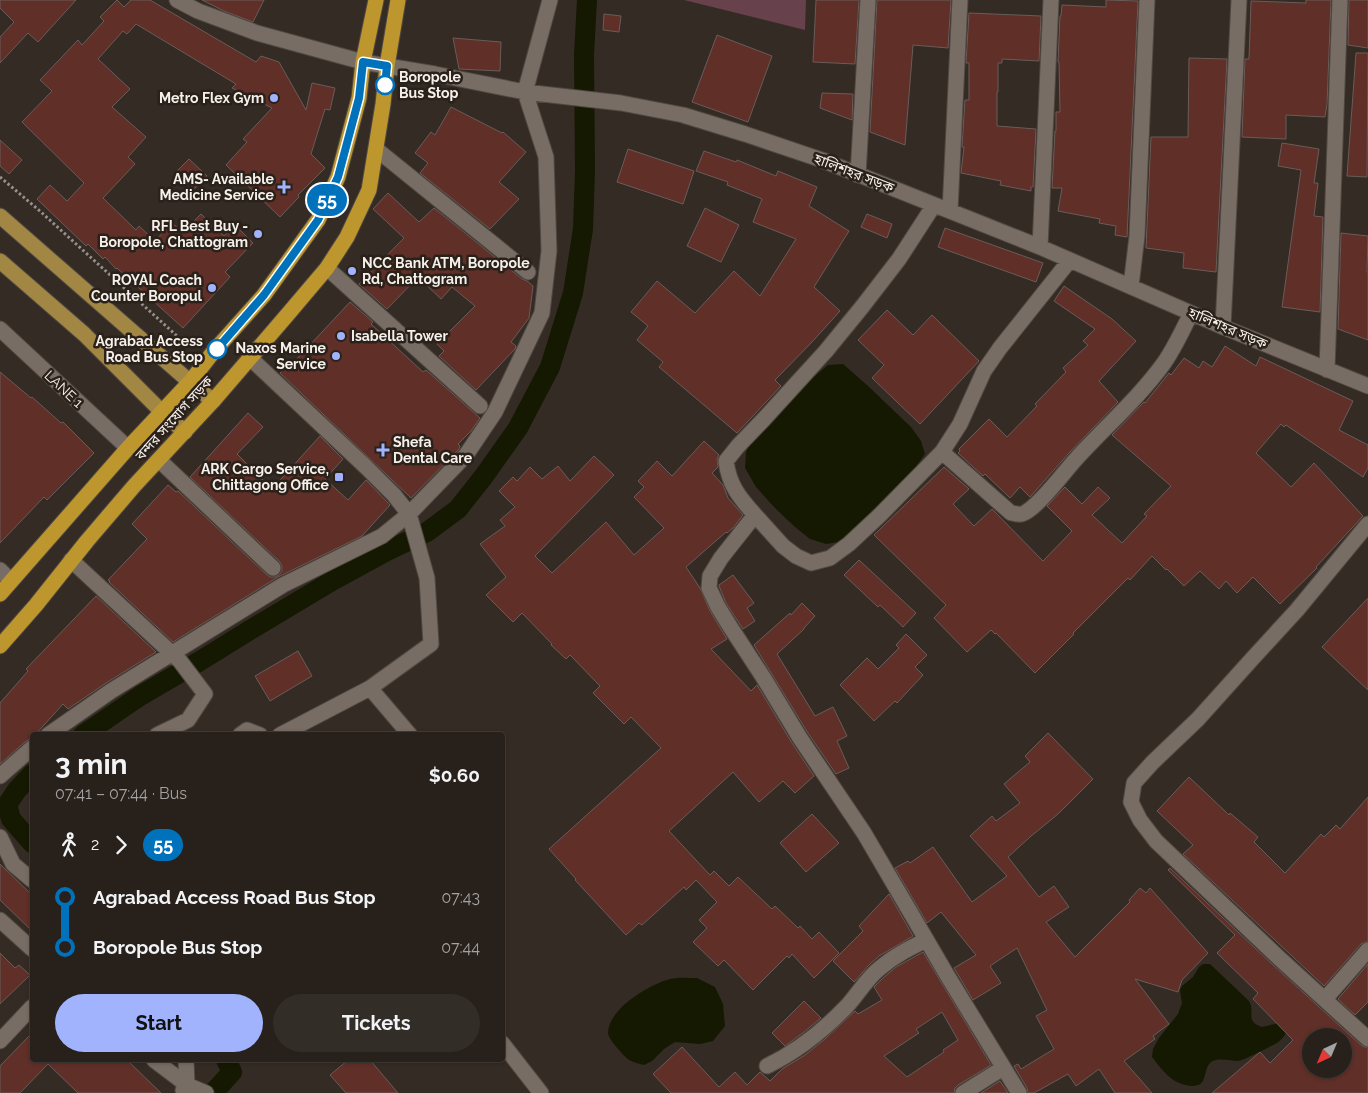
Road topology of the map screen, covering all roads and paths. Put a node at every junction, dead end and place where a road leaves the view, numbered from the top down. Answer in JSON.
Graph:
{"nodes":[{"id":1,"x":178,"y":0,"type":"edge"},
{"id":2,"x":376,"y":0,"type":"edge"},
{"id":3,"x":398,"y":0,"type":"edge"},
{"id":4,"x":550,"y":0,"type":"edge"},
{"id":5,"x":868,"y":0,"type":"edge"},
{"id":6,"x":960,"y":0,"type":"edge"},
{"id":7,"x":1051,"y":0,"type":"edge"},
{"id":8,"x":1147,"y":0,"type":"edge"},
{"id":9,"x":1239,"y":0,"type":"edge"},
{"id":10,"x":1340,"y":0,"type":"edge"},
{"id":11,"x":363,"y":62,"type":"junction"},
{"id":12,"x":387,"y":66,"type":"junction"},
{"id":13,"x":525,"y":92,"type":"junction"},
{"id":14,"x":376,"y":149,"type":"junction"},
{"id":15,"x":858,"y":175,"type":"junction"},
{"id":16,"x":0,"y":177,"type":"edge"},
{"id":17,"x":934,"y":205,"type":"junction"},
{"id":18,"x":950,"y":211,"type":"junction"},
{"id":19,"x":0,"y":216,"type":"edge"},
{"id":20,"x":1040,"y":247,"type":"junction"},
{"id":21,"x":1070,"y":260,"type":"junction"},
{"id":22,"x":0,"y":262,"type":"edge"},
{"id":23,"x":327,"y":268,"type":"junction"},
{"id":24,"x":528,"y":272,"type":"dead end"},
{"id":25,"x":1131,"y":286,"type":"junction"},
{"id":26,"x":1191,"y":312,"type":"junction"},
{"id":27,"x":1223,"y":327,"type":"junction"},
{"id":28,"x":0,"y":329,"type":"edge"},
{"id":29,"x":177,"y":336,"type":"dead end"},
{"id":30,"x":250,"y":358,"type":"junction"},
{"id":31,"x":1326,"y":370,"type":"junction"},
{"id":32,"x":190,"y":382,"type":"junction"},
{"id":33,"x":1368,"y":386,"type":"edge"},
{"id":34,"x":213,"y":401,"type":"junction"},
{"id":35,"x":480,"y":406,"type":"dead end"},
{"id":36,"x":162,"y":412,"type":"junction"},
{"id":37,"x":185,"y":432,"type":"junction"},
{"id":38,"x":128,"y":448,"type":"junction"},
{"id":39,"x":942,"y":452,"type":"junction"},
{"id":40,"x":159,"y":460,"type":"junction"},
{"id":41,"x":409,"y":514,"type":"junction"},
{"id":42,"x":755,"y":515,"type":"junction"},
{"id":43,"x":1368,"y":524,"type":"edge"},
{"id":44,"x":71,"y":560,"type":"junction"},
{"id":45,"x":273,"y":568,"type":"dead end"},
{"id":46,"x":0,"y":570,"type":"edge"},
{"id":47,"x":11,"y":581,"type":"junction"},
{"id":48,"x":0,"y":594,"type":"edge"},
{"id":49,"x":0,"y":646,"type":"edge"},
{"id":50,"x":370,"y":688,"type":"junction"},
{"id":51,"x":52,"y":732,"type":"edge"},
{"id":52,"x":163,"y":732,"type":"edge"},
{"id":53,"x":286,"y":732,"type":"edge"},
{"id":54,"x":407,"y":732,"type":"edge"},
{"id":55,"x":30,"y":750,"type":"edge"},
{"id":56,"x":0,"y":776,"type":"edge"},
{"id":57,"x":0,"y":837,"type":"edge"},
{"id":58,"x":30,"y":878,"type":"edge"},
{"id":59,"x":0,"y":920,"type":"edge"},
{"id":60,"x":926,"y":940,"type":"junction"},
{"id":61,"x":30,"y":947,"type":"edge"},
{"id":62,"x":1368,"y":950,"type":"edge"},
{"id":63,"x":1325,"y":999,"type":"junction"},
{"id":64,"x":30,"y":1008,"type":"edge"},
{"id":65,"x":1368,"y":1039,"type":"edge"},
{"id":66,"x":0,"y":1040,"type":"edge"},
{"id":67,"x":505,"y":1047,"type":"edge"},
{"id":68,"x":156,"y":1062,"type":"edge"},
{"id":69,"x":186,"y":1062,"type":"edge"},
{"id":70,"x":767,"y":1066,"type":"dead end"},
{"id":71,"x":1003,"y":1068,"type":"junction"},
{"id":72,"x":184,"y":1089,"type":"edge"},
{"id":73,"x":206,"y":1093,"type":"edge"},
{"id":74,"x":541,"y":1093,"type":"edge"},
{"id":75,"x":963,"y":1093,"type":"edge"},
{"id":76,"x":1019,"y":1093,"type":"edge"}],
"edges":[{"from":1,"to":11,"type":"street","name":"হালিশহর সড়ক"},
{"from":2,"to":11,"type":"highway","name":"বন্দর সংযোগ সড়ক"},
{"from":3,"to":12,"type":"highway","name":"বন্দর সংযোগ সড়ক"},
{"from":4,"to":13,"type":"street"},
{"from":5,"to":15,"type":"street"},
{"from":6,"to":18,"type":"street"},
{"from":7,"to":20,"type":"street"},
{"from":8,"to":25,"type":"street"},
{"from":9,"to":27,"type":"street"},
{"from":10,"to":31,"type":"street"},
{"from":11,"to":12,"type":"street","name":"হালিশহর সড়ক"},
{"from":11,"to":32,"type":"highway","name":"বন্দর সংযোগ সড়ক"},
{"from":12,"to":13,"type":"street","name":"হালিশহর সড়ক"},
{"from":12,"to":14,"type":"highway","name":"বন্দর সংযোগ সড়ক"},
{"from":13,"to":15,"type":"street","name":"হালিশহর সড়ক"},
{"from":13,"to":41,"type":"street"},
{"from":14,"to":23,"type":"highway","name":"বন্দর সংযোগ সড়ক"},
{"from":14,"to":24,"type":"street"},
{"from":15,"to":17,"type":"street","name":"হালিশহর সড়ক"},
{"from":16,"to":29,"type":"path"},
{"from":17,"to":18,"type":"street","name":"হালিশহর সড়ক"},
{"from":17,"to":42,"type":"street"},
{"from":18,"to":20,"type":"street","name":"হালিশহর সড়ক"},
{"from":19,"to":32,"type":"main road"},
{"from":20,"to":21,"type":"street","name":"হালিশহর সড়ক"},
{"from":21,"to":25,"type":"street","name":"হালিশহর সড়ক"},
{"from":21,"to":39,"type":"street"},
{"from":22,"to":36,"type":"main road"},
{"from":23,"to":30,"type":"highway","name":"বন্দর সংযোগ সড়ক"},
{"from":23,"to":35,"type":"street"},
{"from":25,"to":26,"type":"street","name":"হালিশহর সড়ক"},
{"from":26,"to":27,"type":"street","name":"হালিশহর সড়ক"},
{"from":26,"to":39,"type":"street"},
{"from":27,"to":31,"type":"street","name":"হালিশহর সড়ক"},
{"from":28,"to":38,"type":"street","name":"LANE 1"},
{"from":30,"to":34,"type":"highway","name":"বন্দর সংযোগ সড়ক"},
{"from":30,"to":41,"type":"street"},
{"from":31,"to":33,"type":"street","name":"হালিশহর সড়ক"},
{"from":32,"to":34,"type":"main road"},
{"from":32,"to":36,"type":"highway","name":"বন্দর সংযোগ সড়ক"},
{"from":34,"to":37,"type":"highway","name":"বন্দর সংযোগ সড়ক"},
{"from":36,"to":37,"type":"main road"},
{"from":36,"to":38,"type":"highway","name":"বন্দর সংযোগ সড়ক"},
{"from":37,"to":40,"type":"highway","name":"বন্দর সংযোগ সড়ক"},
{"from":38,"to":47,"type":"highway","name":"বন্দর সংযোগ সড়ক"},
{"from":39,"to":42,"type":"street"},
{"from":40,"to":44,"type":"highway","name":"বন্দর সংযোগ সড়ক"},
{"from":40,"to":45,"type":"street"},
{"from":41,"to":50,"type":"street"},
{"from":41,"to":51,"type":"street"},
{"from":42,"to":60,"type":"street"},
{"from":43,"to":63,"type":"street"},
{"from":44,"to":49,"type":"highway","name":"বন্দর সংযোগ সড়ক"},
{"from":44,"to":52,"type":"street"},
{"from":46,"to":47,"type":"street"},
{"from":47,"to":48,"type":"highway","name":"বন্দর সংযোগ সড়ক"},
{"from":50,"to":53,"type":"street"},
{"from":50,"to":54,"type":"street"},
{"from":55,"to":56,"type":"street"},
{"from":57,"to":58,"type":"street"},
{"from":59,"to":61,"type":"street"},
{"from":60,"to":70,"type":"street"},
{"from":60,"to":71,"type":"street"},
{"from":62,"to":63,"type":"street"},
{"from":63,"to":65,"type":"street"},
{"from":64,"to":66,"type":"street"},
{"from":67,"to":74,"type":"street"},
{"from":68,"to":72,"type":"street"},
{"from":69,"to":72,"type":"street"},
{"from":71,"to":75,"type":"street"},
{"from":71,"to":76,"type":"street"},
{"from":72,"to":73,"type":"street"}]}
